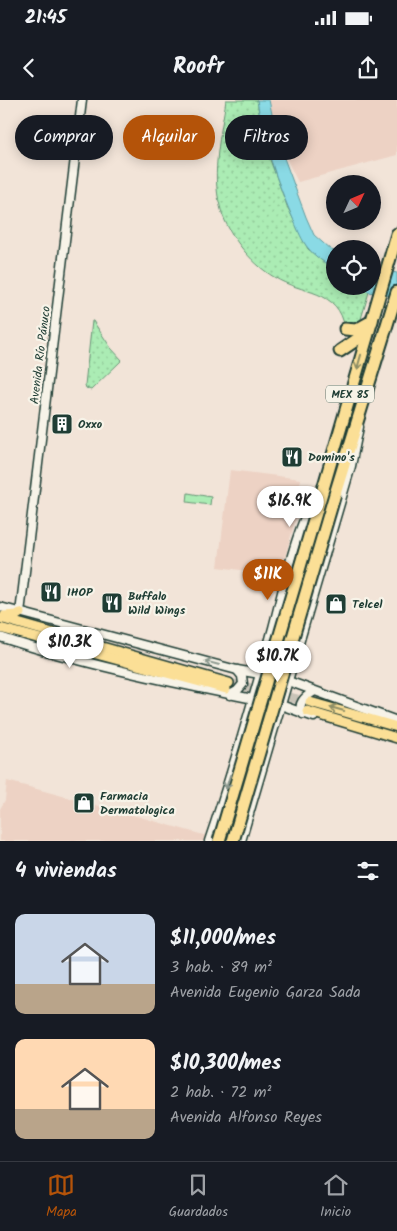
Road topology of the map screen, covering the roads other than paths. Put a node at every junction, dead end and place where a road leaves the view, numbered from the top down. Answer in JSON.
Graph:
{"nodes":[{"id":1,"x":82,"y":100,"type":"edge"},
{"id":2,"x":397,"y":234,"type":"edge"},
{"id":3,"x":397,"y":292,"type":"edge"},
{"id":4,"x":370,"y":326,"type":"junction"},
{"id":5,"x":345,"y":330,"type":"dead end"},
{"id":6,"x":340,"y":351,"type":"dead end"},
{"id":7,"x":358,"y":418,"type":"junction"},
{"id":8,"x":323,"y":489,"type":"junction"},
{"id":9,"x":0,"y":607,"type":"edge"},
{"id":10,"x":20,"y":613,"type":"junction"},
{"id":11,"x":0,"y":617,"type":"edge"},
{"id":12,"x":274,"y":625,"type":"junction"},
{"id":13,"x":0,"y":628,"type":"edge"},
{"id":14,"x":0,"y":637,"type":"edge"},
{"id":15,"x":300,"y":638,"type":"junction"},
{"id":16,"x":237,"y":670,"type":"junction"},
{"id":17,"x":260,"y":674,"type":"junction"},
{"id":18,"x":275,"y":677,"type":"junction"},
{"id":19,"x":288,"y":681,"type":"junction"},
{"id":20,"x":229,"y":689,"type":"junction"},
{"id":21,"x":313,"y":692,"type":"junction"},
{"id":22,"x":253,"y":699,"type":"junction"},
{"id":23,"x":310,"y":702,"type":"tunnel mouth"},
{"id":24,"x":268,"y":704,"type":"junction"},
{"id":25,"x":281,"y":706,"type":"junction"},
{"id":26,"x":305,"y":712,"type":"junction"},
{"id":27,"x":397,"y":721,"type":"edge"},
{"id":28,"x":397,"y":727,"type":"edge"},
{"id":29,"x":242,"y":736,"type":"junction"},
{"id":30,"x":397,"y":740,"type":"edge"},
{"id":31,"x":270,"y":744,"type":"junction"},
{"id":32,"x":210,"y":841,"type":"edge"},
{"id":33,"x":219,"y":841,"type":"edge"},
{"id":34,"x":233,"y":841,"type":"edge"},
{"id":35,"x":241,"y":841,"type":"edge"}],
"edges":[{"from":1,"to":10,"type":"street","name":"Avenida Río Pánuco"},
{"from":2,"to":4,"type":"highway","number":"MEX 85"},
{"from":3,"to":7,"type":"highway","number":"MEX 85"},
{"from":4,"to":5,"type":"highway"},
{"from":4,"to":6,"type":"highway"},
{"from":4,"to":8,"type":"highway","number":"MEX 85","one_way":true},
{"from":7,"to":15,"type":"street"},
{"from":7,"to":34,"type":"highway","bridge":true},
{"from":8,"to":12,"type":"street"},
{"from":8,"to":33,"type":"highway","number":"MEX 85","bridge":true},
{"from":9,"to":10,"type":"street"},
{"from":10,"to":11,"type":"main road"},
{"from":16,"to":10,"type":"street","one_way":true},
{"from":11,"to":20,"type":"main road"},
{"from":12,"to":15,"type":"street"},
{"from":12,"to":17,"type":"street"},
{"from":12,"to":18,"type":"street"},
{"from":13,"to":20,"type":"main road"},
{"from":14,"to":20,"type":"street"},
{"from":15,"to":19,"type":"street"},
{"from":16,"to":17,"type":"street"},
{"from":16,"to":20,"type":"street"},
{"from":17,"to":18,"type":"street"},
{"from":17,"to":22,"type":"street"},
{"from":17,"to":24,"type":"street"},
{"from":18,"to":19,"type":"street"},
{"from":18,"to":25,"type":"street"},
{"from":19,"to":21,"type":"street"},
{"from":19,"to":25,"type":"street"},
{"from":20,"to":22,"type":"street"},
{"from":21,"to":26,"type":"street"},
{"from":21,"to":27,"type":"street"},
{"from":22,"to":24,"type":"street"},
{"from":22,"to":29,"type":"street"},
{"from":28,"to":23,"type":"main road","one_way":true},
{"from":24,"to":25,"type":"street"},
{"from":24,"to":31,"type":"street"},
{"from":25,"to":26,"type":"street"},
{"from":25,"to":31,"type":"street"},
{"from":26,"to":30,"type":"main road"},
{"from":29,"to":31,"type":"street"},
{"from":29,"to":32,"type":"street","one_way":true},
{"from":31,"to":35,"type":"street"}]}
